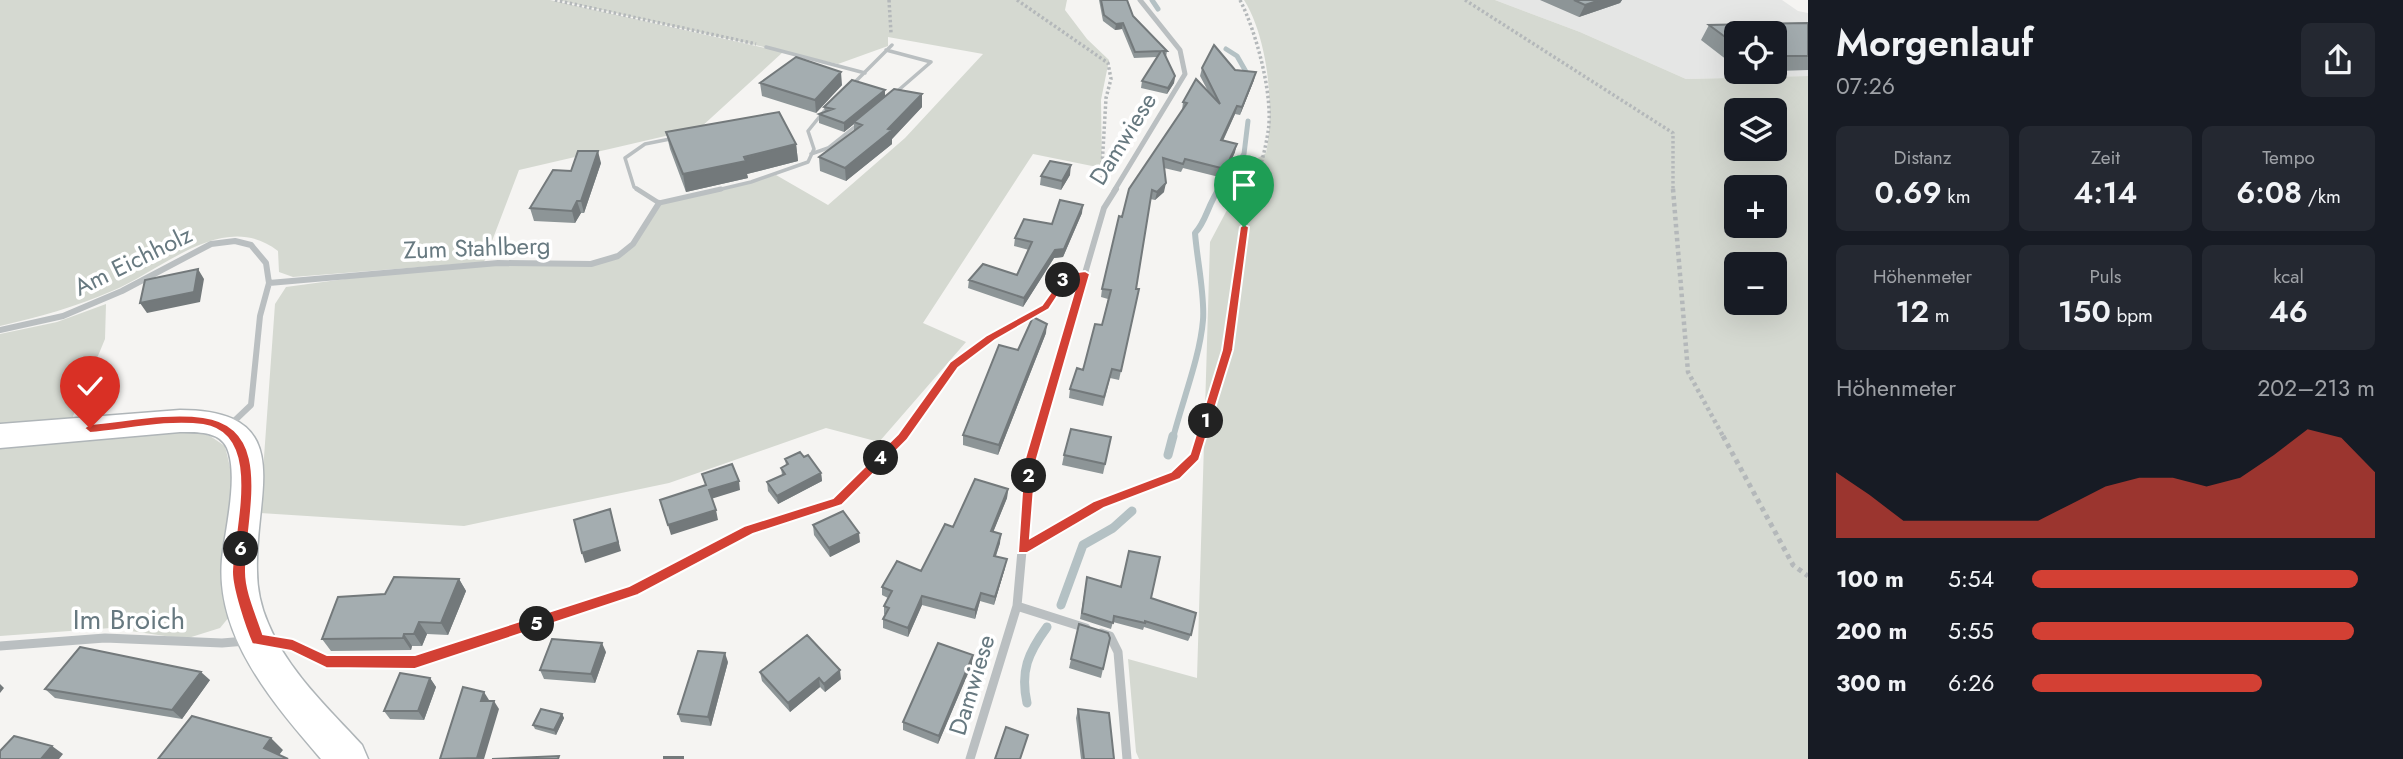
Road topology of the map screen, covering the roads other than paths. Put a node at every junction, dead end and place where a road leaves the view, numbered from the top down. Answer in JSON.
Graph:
{"nodes":[{"id":1,"x":1140,"y":0,"type":"edge"},
{"id":2,"x":892,"y":44,"type":"road end"},
{"id":3,"x":766,"y":47,"type":"road end"},
{"id":4,"x":886,"y":50,"type":"junction"},
{"id":5,"x":865,"y":73,"type":"junction"},
{"id":6,"x":844,"y":92,"type":"edge"},
{"id":7,"x":834,"y":101,"type":"edge"},
{"id":8,"x":885,"y":102,"type":"edge"},
{"id":9,"x":865,"y":119,"type":"edge"},
{"id":10,"x":686,"y":136,"type":"edge"},
{"id":11,"x":811,"y":154,"type":"junction"},
{"id":12,"x":659,"y":203,"type":"junction"},
{"id":13,"x":1085,"y":274,"type":"junction"},
{"id":14,"x":269,"y":283,"type":"junction"},
{"id":15,"x":0,"y":330,"type":"edge"},
{"id":16,"x":227,"y":428,"type":"junction"},
{"id":17,"x":0,"y":436,"type":"edge"},
{"id":18,"x":1017,"y":606,"type":"junction"},
{"id":19,"x":257,"y":640,"type":"junction"},
{"id":20,"x":0,"y":646,"type":"edge"},
{"id":21,"x":348,"y":759,"type":"edge"},
{"id":22,"x":970,"y":759,"type":"edge"},
{"id":23,"x":1127,"y":759,"type":"edge"}],
"edges":[{"from":1,"to":13,"type":"street","name":"Damwiese"},
{"from":2,"to":4,"type":"lane"},
{"from":3,"to":5,"type":"lane"},
{"from":4,"to":5,"type":"lane"},
{"from":4,"to":8,"type":"lane"},
{"from":5,"to":6,"type":"lane"},
{"from":7,"to":11,"type":"lane"},
{"from":9,"to":11,"type":"lane"},
{"from":10,"to":12,"type":"lane"},
{"from":11,"to":12,"type":"lane"},
{"from":12,"to":14,"type":"street","name":"Zum Stahlberg"},
{"from":13,"to":18,"type":"street","name":"Damwiese"},
{"from":13,"to":19,"type":"street","name":"Im Broich"},
{"from":14,"to":15,"type":"street","name":"Am Eichholz"},
{"from":14,"to":16,"type":"street"},
{"from":16,"to":17,"type":"street"},
{"from":16,"to":19,"type":"street"},
{"from":18,"to":22,"type":"street","name":"Damwiese"},
{"from":18,"to":23,"type":"street"},
{"from":19,"to":20,"type":"street","name":"Im Broich"},
{"from":19,"to":21,"type":"street"}]}
